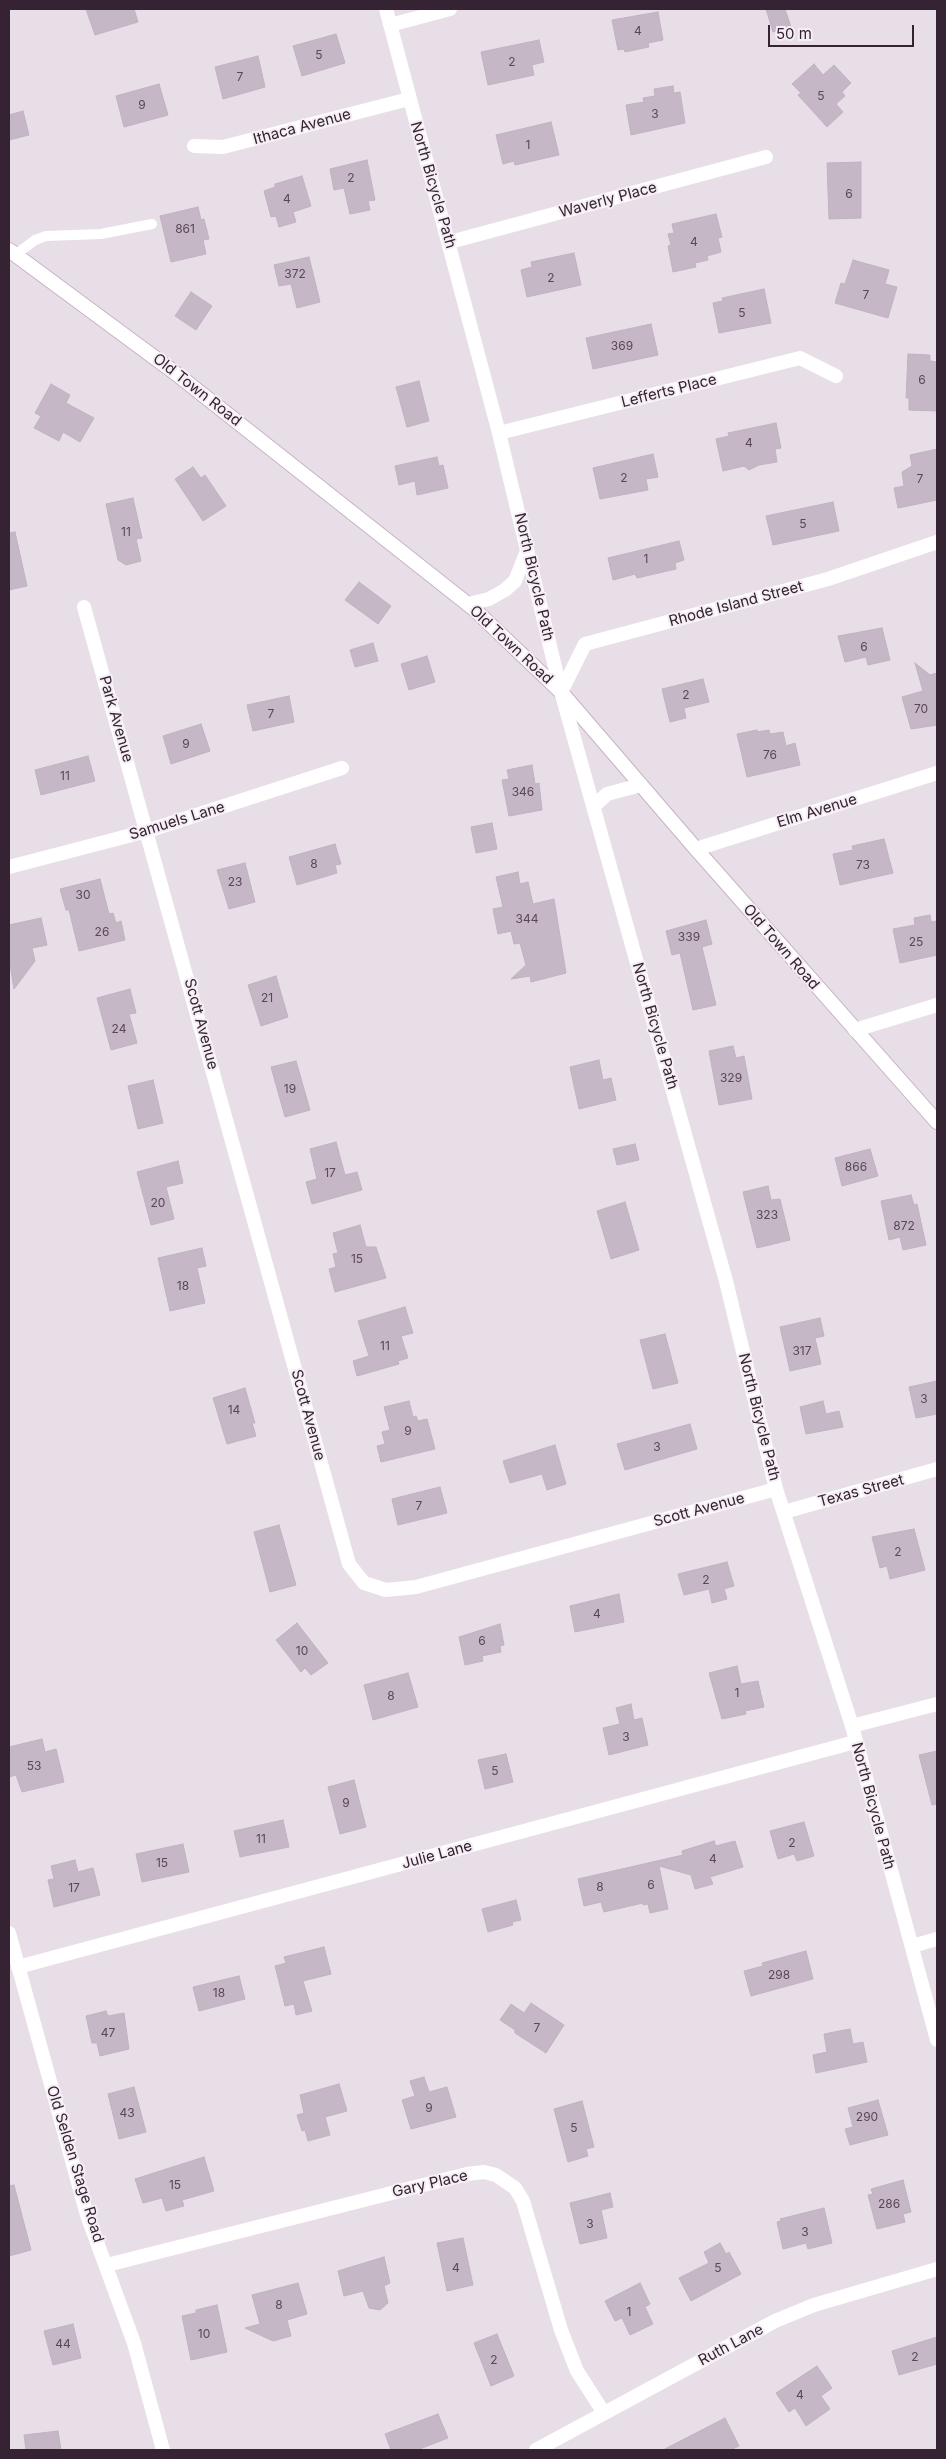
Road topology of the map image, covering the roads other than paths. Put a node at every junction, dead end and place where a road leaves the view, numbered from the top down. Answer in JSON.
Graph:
{"nodes":[{"id":1,"x":386,"y":9,"type":"edge"},
{"id":2,"x":450,"y":9,"type":"edge"},
{"id":3,"x":390,"y":25,"type":"junction"},
{"id":4,"x":409,"y":99,"type":"junction"},
{"id":5,"x":194,"y":146,"type":"dead end"},
{"id":6,"x":766,"y":157,"type":"dead end"},
{"id":7,"x":152,"y":224,"type":"dead end"},
{"id":8,"x":450,"y":242,"type":"junction"},
{"id":9,"x":12,"y":253,"type":"edge"},
{"id":10,"x":836,"y":376,"type":"dead end"},
{"id":11,"x":500,"y":432,"type":"junction"},
{"id":12,"x":937,"y":542,"type":"edge"},
{"id":13,"x":527,"y":551,"type":"junction"},
{"id":14,"x":468,"y":604,"type":"junction"},
{"id":15,"x":84,"y":607,"type":"dead end"},
{"id":16,"x":561,"y":692,"type":"junction"},
{"id":17,"x":342,"y":768,"type":"dead end"},
{"id":18,"x":937,"y":773,"type":"edge"},
{"id":19,"x":641,"y":786,"type":"junction"},
{"id":20,"x":594,"y":806,"type":"junction"},
{"id":21,"x":147,"y":831,"type":"junction"},
{"id":22,"x":696,"y":849,"type":"junction"},
{"id":23,"x":9,"y":867,"type":"edge"},
{"id":24,"x":937,"y":1006,"type":"edge"},
{"id":25,"x":854,"y":1030,"type":"junction"},
{"id":26,"x":937,"y":1122,"type":"edge"},
{"id":27,"x":937,"y":1470,"type":"edge"},
{"id":28,"x":776,"y":1489,"type":"junction"},
{"id":29,"x":784,"y":1512,"type":"junction"},
{"id":30,"x":937,"y":1704,"type":"edge"},
{"id":31,"x":852,"y":1726,"type":"junction"},
{"id":32,"x":855,"y":1742,"type":"junction"},
{"id":33,"x":9,"y":1933,"type":"edge"},
{"id":34,"x":937,"y":1939,"type":"edge"},
{"id":35,"x":912,"y":1946,"type":"junction"},
{"id":36,"x":18,"y":1968,"type":"junction"},
{"id":37,"x":937,"y":2040,"type":"edge"},
{"id":38,"x":107,"y":2265,"type":"junction"},
{"id":39,"x":937,"y":2268,"type":"edge"},
{"id":40,"x":604,"y":2413,"type":"junction"},
{"id":41,"x":163,"y":2450,"type":"edge"},
{"id":42,"x":536,"y":2450,"type":"edge"}],
"edges":[{"from":1,"to":3,"type":"street","name":"North Bicycle Path"},
{"from":2,"to":3,"type":"street"},
{"from":3,"to":4,"type":"street","name":"North Bicycle Path"},
{"from":4,"to":5,"type":"street","name":"Ithaca Avenue"},
{"from":4,"to":8,"type":"street","name":"North Bicycle Path"},
{"from":6,"to":8,"type":"street","name":"Waverly Place"},
{"from":7,"to":9,"type":"lane"},
{"from":8,"to":11,"type":"street","name":"North Bicycle Path"},
{"from":9,"to":14,"type":"street","name":"Old Town Road"},
{"from":10,"to":11,"type":"street","name":"Lefferts Place"},
{"from":11,"to":13,"type":"street","name":"North Bicycle Path"},
{"from":12,"to":16,"type":"street","name":"Rhode Island Street"},
{"from":13,"to":14,"type":"street"},
{"from":13,"to":16,"type":"street","name":"North Bicycle Path"},
{"from":14,"to":16,"type":"street","name":"Old Town Road"},
{"from":15,"to":21,"type":"street","name":"Park Avenue"},
{"from":16,"to":19,"type":"street","name":"Old Town Road"},
{"from":16,"to":20,"type":"street","name":"North Bicycle Path"},
{"from":17,"to":21,"type":"street","name":"Samuels Lane"},
{"from":18,"to":22,"type":"street","name":"Elm Avenue"},
{"from":19,"to":20,"type":"street"},
{"from":19,"to":22,"type":"street","name":"Old Town Road"},
{"from":20,"to":28,"type":"street","name":"North Bicycle Path"},
{"from":21,"to":23,"type":"street","name":"Samuels Lane"},
{"from":21,"to":28,"type":"street","name":"Scott Avenue"},
{"from":22,"to":25,"type":"street","name":"Old Town Road"},
{"from":24,"to":25,"type":"street"},
{"from":25,"to":26,"type":"street","name":"Old Town Road"},
{"from":27,"to":29,"type":"street","name":"Texas Street"},
{"from":28,"to":29,"type":"street","name":"North Bicycle Path"},
{"from":29,"to":31,"type":"street","name":"North Bicycle Path"},
{"from":30,"to":31,"type":"street"},
{"from":31,"to":32,"type":"street","name":"North Bicycle Path"},
{"from":32,"to":35,"type":"street","name":"North Bicycle Path"},
{"from":32,"to":36,"type":"street","name":"Julie Lane"},
{"from":33,"to":36,"type":"street","name":"Old Selden Stage Road"},
{"from":34,"to":35,"type":"street"},
{"from":35,"to":37,"type":"street","name":"North Bicycle Path"},
{"from":36,"to":38,"type":"street","name":"Old Selden Stage Road"},
{"from":38,"to":40,"type":"street","name":"Gary Place"},
{"from":38,"to":41,"type":"street","name":"Old Selden Stage Road"},
{"from":39,"to":40,"type":"street","name":"Ruth Lane"},
{"from":40,"to":42,"type":"street","name":"Ruth Lane"}]}
